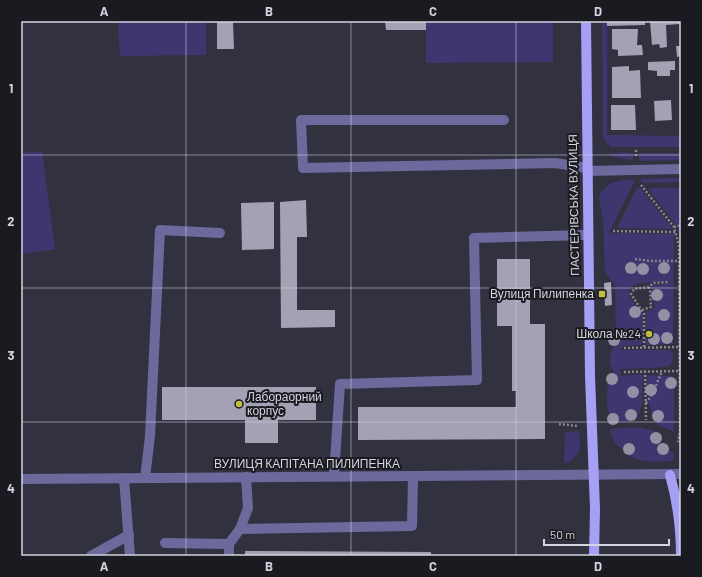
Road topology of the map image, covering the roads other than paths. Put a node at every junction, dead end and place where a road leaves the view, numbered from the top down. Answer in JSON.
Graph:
{"nodes":[{"id":1,"x":586,"y":21,"type":"edge"},
{"id":2,"x":504,"y":120,"type":"dead end"},
{"id":3,"x":587,"y":169,"type":"junction"},
{"id":4,"x":681,"y":169,"type":"edge"},
{"id":5,"x":220,"y":233,"type":"dead end"},
{"id":6,"x":588,"y":235,"type":"junction"},
{"id":7,"x":593,"y":474,"type":"junction"},
{"id":8,"x":681,"y":474,"type":"edge"},
{"id":9,"x":670,"y":475,"type":"junction"},
{"id":10,"x":334,"y":476,"type":"junction"},
{"id":11,"x":413,"y":476,"type":"junction"},
{"id":12,"x":124,"y":478,"type":"junction"},
{"id":13,"x":145,"y":478,"type":"junction"},
{"id":14,"x":246,"y":478,"type":"junction"},
{"id":15,"x":21,"y":479,"type":"edge"},
{"id":16,"x":240,"y":529,"type":"junction"},
{"id":17,"x":129,"y":535,"type":"junction"},
{"id":18,"x":165,"y":543,"type":"dead end"},
{"id":19,"x":229,"y":544,"type":"junction"},
{"id":20,"x":91,"y":556,"type":"edge"},
{"id":21,"x":130,"y":556,"type":"edge"},
{"id":22,"x":229,"y":556,"type":"edge"},
{"id":23,"x":594,"y":556,"type":"edge"},
{"id":24,"x":681,"y":556,"type":"edge"}],
"edges":[{"from":1,"to":3,"type":"main road","name":"ПАСТЕРІВСЬКА ВУЛИЦЯ"},
{"from":2,"to":3,"type":"street"},
{"from":3,"to":4,"type":"street"},
{"from":3,"to":6,"type":"main road","name":"ПАСТЕРІВСЬКА ВУЛИЦЯ"},
{"from":5,"to":13,"type":"street"},
{"from":6,"to":7,"type":"main road","name":"ПАСТЕРІВСЬКА ВУЛИЦЯ"},
{"from":6,"to":10,"type":"street"},
{"from":7,"to":9,"type":"street","name":"ВУЛИЦЯ КАПІТАНА ПИЛИПЕНКА"},
{"from":7,"to":11,"type":"street","name":"ВУЛИЦЯ КАПІТАНА ПИЛИПЕНКА"},
{"from":7,"to":23,"type":"main road","name":"ПАСТЕРІВСЬКА ВУЛИЦЯ"},
{"from":8,"to":9,"type":"street","name":"ВУЛИЦЯ КАПІТАНА ПИЛИПЕНКА"},
{"from":9,"to":24,"type":"main road"},
{"from":10,"to":11,"type":"street","name":"ВУЛИЦЯ КАПІТАНА ПИЛИПЕНКА"},
{"from":10,"to":14,"type":"street","name":"ВУЛИЦЯ КАПІТАНА ПИЛИПЕНКА"},
{"from":11,"to":16,"type":"street"},
{"from":12,"to":13,"type":"street","name":"ВУЛИЦЯ КАПІТАНА ПИЛИПЕНКА"},
{"from":12,"to":15,"type":"street","name":"ВУЛИЦЯ КАПІТАНА ПИЛИПЕНКА"},
{"from":12,"to":17,"type":"street"},
{"from":13,"to":14,"type":"street","name":"ВУЛИЦЯ КАПІТАНА ПИЛИПЕНКА"},
{"from":14,"to":16,"type":"street"},
{"from":16,"to":19,"type":"street"},
{"from":17,"to":20,"type":"street"},
{"from":17,"to":21,"type":"street"},
{"from":18,"to":19,"type":"street"},
{"from":19,"to":22,"type":"street"}]}
